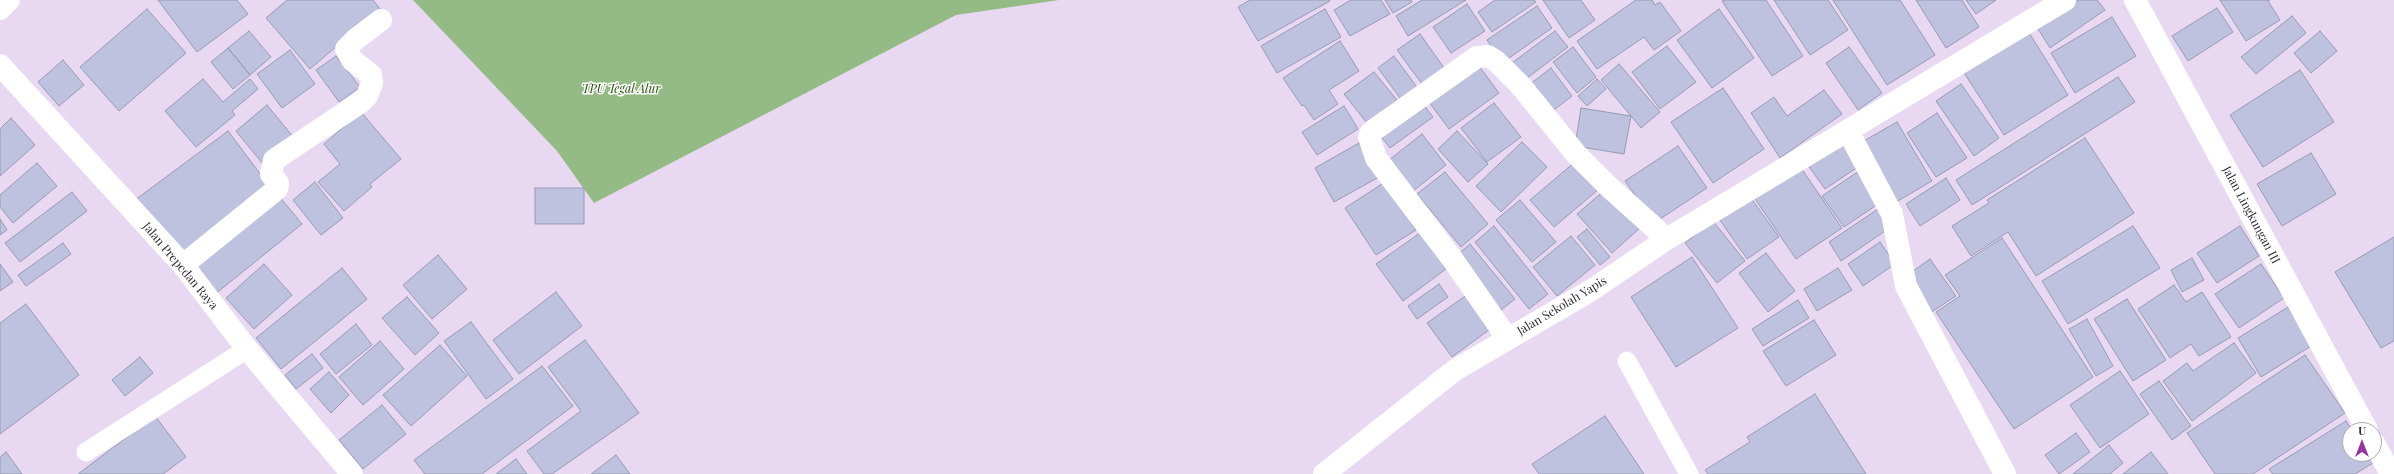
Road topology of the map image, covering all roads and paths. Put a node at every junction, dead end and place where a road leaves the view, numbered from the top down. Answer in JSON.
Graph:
{"nodes":[{"id":1,"x":9,"y":0,"type":"edge"},
{"id":2,"x":2064,"y":0,"type":"edge"},
{"id":3,"x":2135,"y":0,"type":"edge"},
{"id":4,"x":0,"y":9,"type":"edge"},
{"id":5,"x":381,"y":20,"type":"dead end"},
{"id":6,"x":0,"y":65,"type":"edge"},
{"id":7,"x":1848,"y":130,"type":"junction"},
{"id":8,"x":1667,"y":239,"type":"junction"},
{"id":9,"x":183,"y":265,"type":"junction"},
{"id":10,"x":1508,"y":339,"type":"junction"},
{"id":11,"x":247,"y":349,"type":"junction"},
{"id":12,"x":1627,"y":361,"type":"dead end"},
{"id":13,"x":2363,"y":422,"type":"edge"},
{"id":14,"x":86,"y":452,"type":"dead end"},
{"id":15,"x":2382,"y":462,"type":"edge"},
{"id":16,"x":2386,"y":472,"type":"edge"},
{"id":17,"x":352,"y":474,"type":"edge"},
{"id":18,"x":1324,"y":474,"type":"edge"},
{"id":19,"x":1689,"y":474,"type":"edge"},
{"id":20,"x":2005,"y":474,"type":"edge"}],
"edges":[{"from":1,"to":4,"type":"street"},
{"from":2,"to":7,"type":"street","name":"Jalan Sekolah Yapis"},
{"from":3,"to":13,"type":"street","name":"Jalan Lingkungan III"},
{"from":5,"to":9,"type":"street"},
{"from":6,"to":9,"type":"street","name":"Jalan Prepedan Raya"},
{"from":7,"to":8,"type":"street","name":"Jalan Sekolah Yapis"},
{"from":7,"to":20,"type":"street"},
{"from":8,"to":10,"type":"street","name":"Jalan Sekolah Yapis"},
{"from":8,"to":10,"type":"street"},
{"from":9,"to":11,"type":"street","name":"Jalan Prepedan Raya"},
{"from":10,"to":18,"type":"street","name":"Jalan Sekolah Yapis"},
{"from":11,"to":14,"type":"lane"},
{"from":11,"to":17,"type":"street","name":"Jalan Prepedan Raya"},
{"from":12,"to":19,"type":"lane"},
{"from":15,"to":16,"type":"street"}]}
